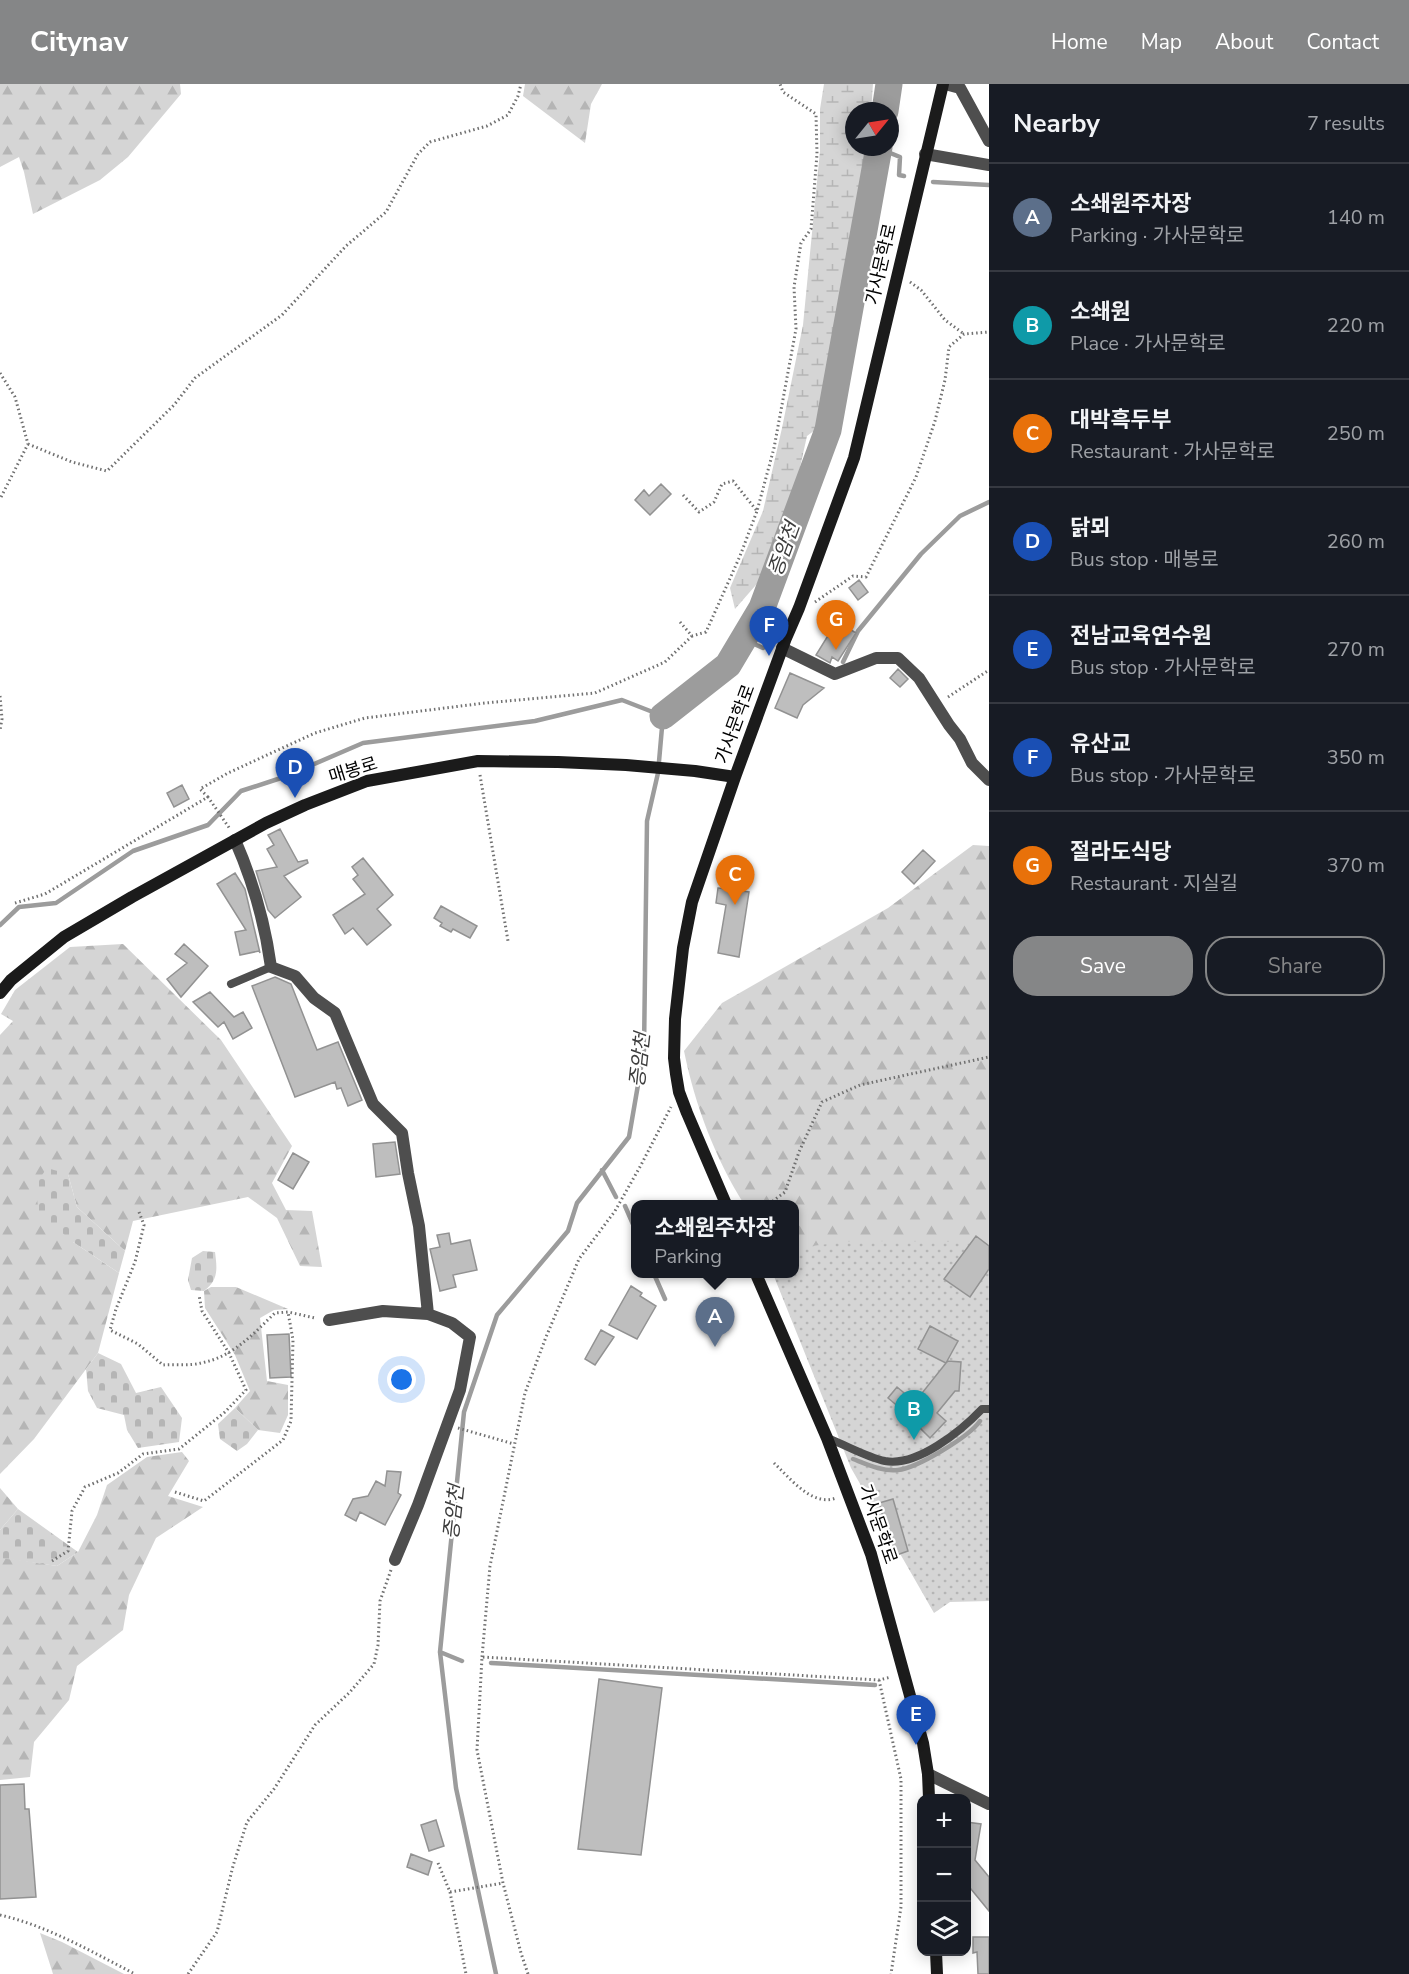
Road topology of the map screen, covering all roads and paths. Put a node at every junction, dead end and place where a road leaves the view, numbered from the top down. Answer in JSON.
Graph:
{"nodes":[{"id":1,"x":521,"y":84,"type":"edge"},
{"id":2,"x":780,"y":84,"type":"edge"},
{"id":3,"x":944,"y":84,"type":"edge"},
{"id":4,"x":989,"y":141,"type":"edge"},
{"id":5,"x":925,"y":154,"type":"junction"},
{"id":6,"x":989,"y":165,"type":"edge"},
{"id":7,"x":897,"y":272,"type":"junction"},
{"id":8,"x":989,"y":332,"type":"edge"},
{"id":9,"x":964,"y":334,"type":"junction"},
{"id":10,"x":0,"y":373,"type":"edge"},
{"id":11,"x":28,"y":444,"type":"junction"},
{"id":12,"x":682,"y":495,"type":"dead end"},
{"id":13,"x":0,"y":500,"type":"edge"},
{"id":14,"x":757,"y":511,"type":"junction"},
{"id":15,"x":800,"y":608,"type":"junction"},
{"id":16,"x":680,"y":622,"type":"dead end"},
{"id":17,"x":692,"y":636,"type":"junction"},
{"id":18,"x":782,"y":648,"type":"junction"},
{"id":19,"x":989,"y":670,"type":"edge"},
{"id":20,"x":0,"y":696,"type":"edge"},
{"id":21,"x":936,"y":704,"type":"junction"},
{"id":22,"x":0,"y":730,"type":"edge"},
{"id":23,"x":478,"y":761,"type":"junction"},
{"id":24,"x":735,"y":777,"type":"junction"},
{"id":25,"x":989,"y":780,"type":"edge"},
{"id":26,"x":209,"y":799,"type":"junction"},
{"id":27,"x":233,"y":835,"type":"junction"},
{"id":28,"x":15,"y":903,"type":"dead end"},
{"id":29,"x":508,"y":941,"type":"dead end"},
{"id":30,"x":271,"y":967,"type":"junction"},
{"id":31,"x":231,"y":984,"type":"dead end"},
{"id":32,"x":0,"y":993,"type":"edge"},
{"id":33,"x":989,"y":1057,"type":"edge"},
{"id":34,"x":679,"y":1092,"type":"junction"},
{"id":35,"x":724,"y":1200,"type":"edge"},
{"id":36,"x":774,"y":1200,"type":"edge"},
{"id":37,"x":139,"y":1212,"type":"dead end"},
{"id":38,"x":758,"y":1278,"type":"edge"},
{"id":39,"x":199,"y":1295,"type":"dead end"},
{"id":40,"x":288,"y":1312,"type":"junction"},
{"id":41,"x":428,"y":1314,"type":"junction"},
{"id":42,"x":329,"y":1320,"type":"joint"},
{"id":43,"x":230,"y":1353,"type":"junction"},
{"id":44,"x":989,"y":1409,"type":"edge"},
{"id":45,"x":454,"y":1427,"type":"dead end"},
{"id":46,"x":827,"y":1438,"type":"junction"},
{"id":47,"x":514,"y":1444,"type":"junction"},
{"id":48,"x":774,"y":1463,"type":"dead end"},
{"id":49,"x":175,"y":1492,"type":"dead end"},
{"id":50,"x":849,"y":1493,"type":"junction"},
{"id":51,"x":395,"y":1560,"type":"joint"},
{"id":52,"x":52,"y":1561,"type":"dead end"},
{"id":53,"x":482,"y":1657,"type":"junction"},
{"id":54,"x":905,"y":1674,"type":"junction"},
{"id":55,"x":879,"y":1680,"type":"junction"},
{"id":56,"x":928,"y":1774,"type":"junction"},
{"id":57,"x":929,"y":1794,"type":"edge"},
{"id":58,"x":989,"y":1804,"type":"edge"},
{"id":59,"x":438,"y":1863,"type":"dead end"},
{"id":60,"x":502,"y":1883,"type":"junction"},
{"id":61,"x":450,"y":1892,"type":"junction"},
{"id":62,"x":0,"y":1915,"type":"edge"},
{"id":63,"x":936,"y":1956,"type":"edge"},
{"id":64,"x":135,"y":1974,"type":"edge"},
{"id":65,"x":188,"y":1974,"type":"edge"},
{"id":66,"x":466,"y":1974,"type":"edge"},
{"id":67,"x":528,"y":1974,"type":"edge"},
{"id":68,"x":891,"y":1974,"type":"edge"},
{"id":69,"x":937,"y":1974,"type":"edge"}],
"edges":[{"from":1,"to":11,"type":"path"},
{"from":2,"to":14,"type":"path"},
{"from":3,"to":4,"type":"street"},
{"from":3,"to":5,"type":"main road","name":"가사문학로"},
{"from":5,"to":6,"type":"street"},
{"from":5,"to":7,"type":"main road","name":"가사문학로"},
{"from":7,"to":9,"type":"path"},
{"from":7,"to":15,"type":"main road","name":"가사문학로"},
{"from":8,"to":9,"type":"path"},
{"from":9,"to":15,"type":"path"},
{"from":10,"to":11,"type":"path"},
{"from":11,"to":13,"type":"path"},
{"from":12,"to":14,"type":"path"},
{"from":14,"to":17,"type":"path"},
{"from":15,"to":18,"type":"main road","name":"가사문학로"},
{"from":16,"to":17,"type":"path"},
{"from":17,"to":26,"type":"path"},
{"from":18,"to":21,"type":"street"},
{"from":18,"to":24,"type":"main road","name":"가사문학로"},
{"from":19,"to":21,"type":"path"},
{"from":20,"to":22,"type":"path"},
{"from":21,"to":25,"type":"street"},
{"from":23,"to":24,"type":"main road","name":"매봉로"},
{"from":23,"to":27,"type":"main road","name":"매봉로"},
{"from":23,"to":29,"type":"path"},
{"from":24,"to":34,"type":"main road","name":"가사문학로"},
{"from":26,"to":27,"type":"path"},
{"from":26,"to":28,"type":"path"},
{"from":27,"to":30,"type":"street"},
{"from":27,"to":32,"type":"main road","name":"매봉로"},
{"from":30,"to":31,"type":"lane"},
{"from":30,"to":41,"type":"street"},
{"from":33,"to":36,"type":"path"},
{"from":34,"to":35,"type":"main road","name":"가사문학로"},
{"from":34,"to":47,"type":"path"},
{"from":37,"to":43,"type":"path"},
{"from":38,"to":46,"type":"main road","name":"가사문학로"},
{"from":39,"to":43,"type":"path"},
{"from":40,"to":42,"type":"path"},
{"from":40,"to":43,"type":"path"},
{"from":40,"to":49,"type":"path"},
{"from":41,"to":42,"type":"street"},
{"from":41,"to":51,"type":"street"},
{"from":43,"to":52,"type":"path"},
{"from":44,"to":46,"type":"lane"},
{"from":45,"to":47,"type":"path"},
{"from":46,"to":50,"type":"main road","name":"가사문학로"},
{"from":47,"to":53,"type":"path"},
{"from":48,"to":50,"type":"path"},
{"from":50,"to":54,"type":"main road","name":"가사문학로"},
{"from":51,"to":65,"type":"path"},
{"from":53,"to":55,"type":"path"},
{"from":53,"to":60,"type":"path"},
{"from":54,"to":55,"type":"path"},
{"from":54,"to":56,"type":"main road","name":"가사문학로"},
{"from":55,"to":68,"type":"path"},
{"from":56,"to":57,"type":"main road","name":"가사문학로"},
{"from":56,"to":58,"type":"street"},
{"from":59,"to":61,"type":"path"},
{"from":60,"to":61,"type":"path"},
{"from":60,"to":67,"type":"path"},
{"from":61,"to":66,"type":"path"},
{"from":62,"to":64,"type":"path"},
{"from":63,"to":69,"type":"main road"}]}
